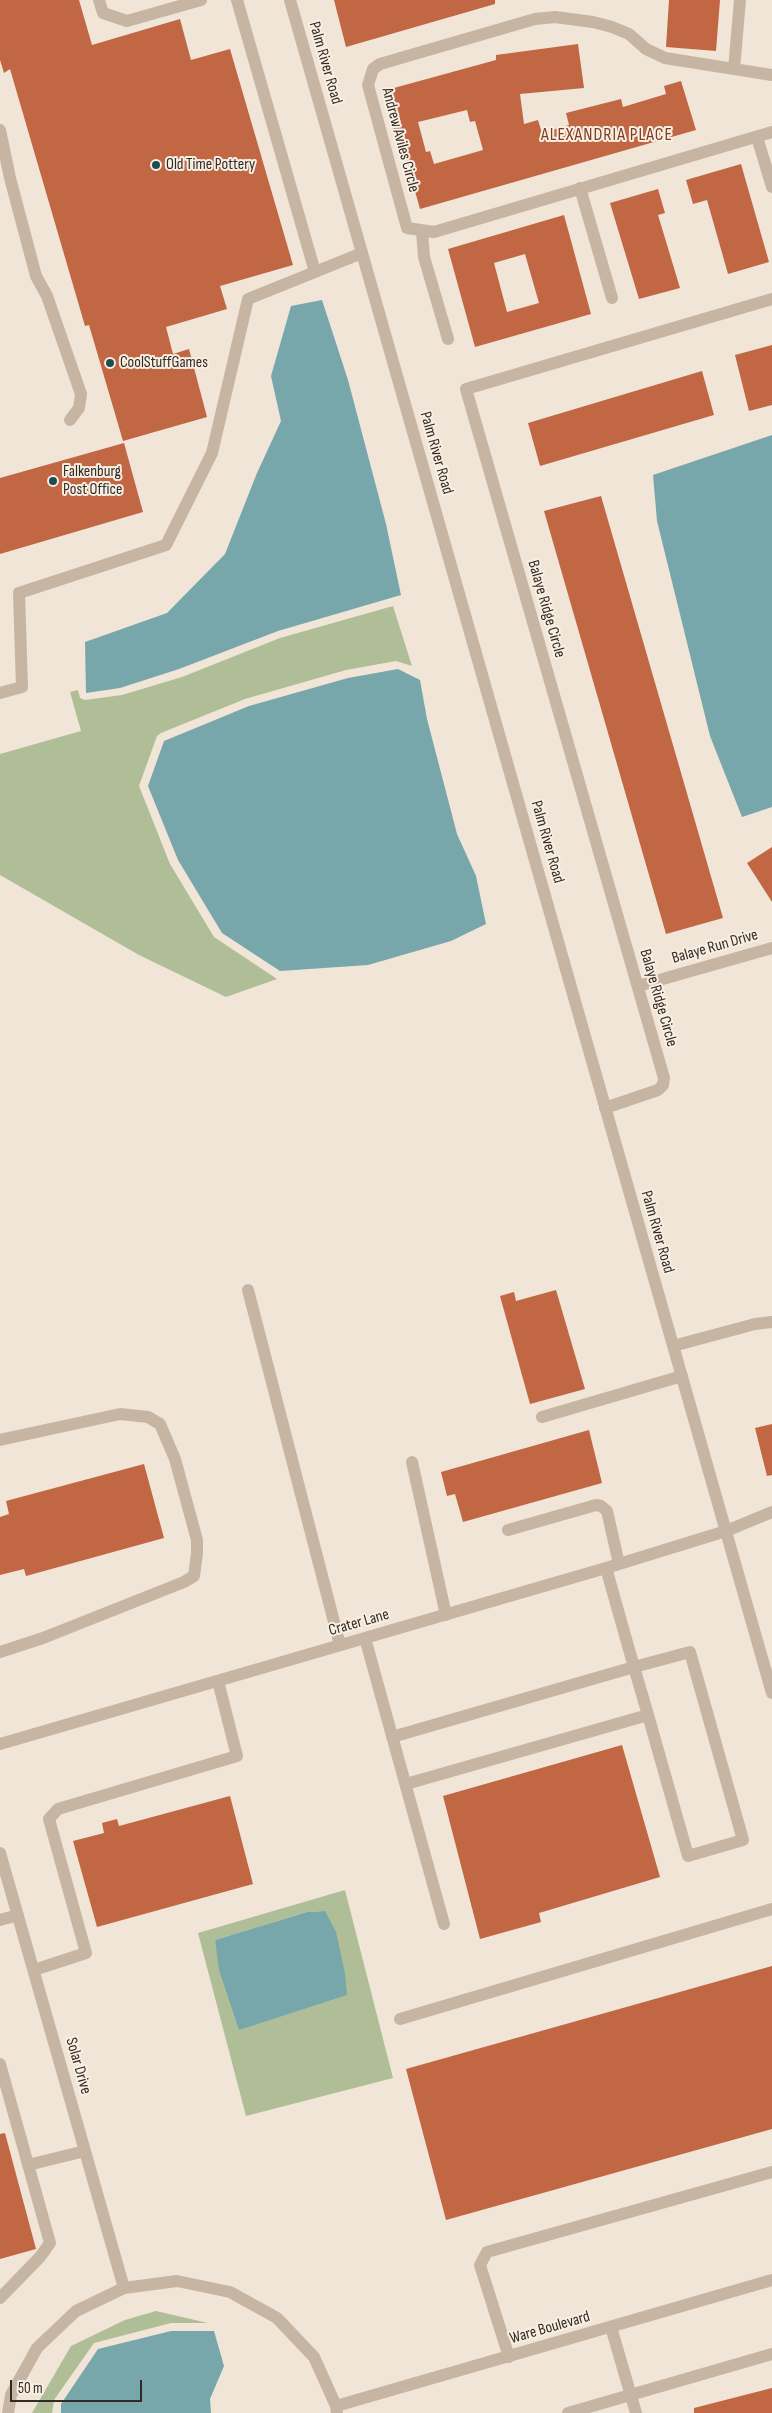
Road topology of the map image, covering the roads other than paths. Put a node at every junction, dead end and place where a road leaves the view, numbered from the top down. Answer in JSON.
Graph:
{"nodes":[{"id":1,"x":99,"y":0,"type":"edge"},
{"id":2,"x":201,"y":0,"type":"edge"},
{"id":3,"x":237,"y":0,"type":"edge"},
{"id":4,"x":290,"y":0,"type":"edge"},
{"id":5,"x":740,"y":0,"type":"edge"},
{"id":6,"x":734,"y":69,"type":"junction"},
{"id":7,"x":772,"y":75,"type":"edge"},
{"id":8,"x":0,"y":130,"type":"edge"},
{"id":9,"x":772,"y":132,"type":"edge"},
{"id":10,"x":757,"y":137,"type":"junction"},
{"id":11,"x":772,"y":187,"type":"edge"},
{"id":12,"x":580,"y":188,"type":"junction"},
{"id":13,"x":422,"y":231,"type":"junction"},
{"id":14,"x":362,"y":253,"type":"junction"},
{"id":15,"x":315,"y":272,"type":"junction"},
{"id":16,"x":612,"y":298,"type":"dead end"},
{"id":17,"x":772,"y":299,"type":"edge"},
{"id":18,"x":448,"y":340,"type":"dead end"},
{"id":19,"x":70,"y":420,"type":"dead end"},
{"id":20,"x":0,"y":693,"type":"edge"},
{"id":21,"x":772,"y":948,"type":"edge"},
{"id":22,"x":638,"y":986,"type":"junction"},
{"id":23,"x":605,"y":1108,"type":"junction"},
{"id":24,"x":248,"y":1290,"type":"dead end"},
{"id":25,"x":772,"y":1322,"type":"edge"},
{"id":26,"x":673,"y":1346,"type":"junction"},
{"id":27,"x":682,"y":1376,"type":"junction"},
{"id":28,"x":542,"y":1417,"type":"dead end"},
{"id":29,"x":0,"y":1440,"type":"edge"},
{"id":30,"x":412,"y":1462,"type":"dead end"},
{"id":31,"x":772,"y":1512,"type":"edge"},
{"id":32,"x":508,"y":1530,"type":"dead end"},
{"id":33,"x":726,"y":1531,"type":"junction"},
{"id":34,"x":619,"y":1564,"type":"junction"},
{"id":35,"x":606,"y":1568,"type":"junction"},
{"id":36,"x":446,"y":1615,"type":"junction"},
{"id":37,"x":365,"y":1638,"type":"junction"},
{"id":38,"x":340,"y":1645,"type":"junction"},
{"id":39,"x":0,"y":1652,"type":"edge"},
{"id":40,"x":634,"y":1667,"type":"junction"},
{"id":41,"x":218,"y":1681,"type":"junction"},
{"id":42,"x":772,"y":1693,"type":"edge"},
{"id":43,"x":648,"y":1714,"type":"junction"},
{"id":44,"x":392,"y":1737,"type":"junction"},
{"id":45,"x":0,"y":1744,"type":"edge"},
{"id":46,"x":406,"y":1784,"type":"junction"},
{"id":47,"x":0,"y":1853,"type":"edge"},
{"id":48,"x":772,"y":1909,"type":"edge"},
{"id":49,"x":18,"y":1914,"type":"junction"},
{"id":50,"x":0,"y":1920,"type":"edge"},
{"id":51,"x":444,"y":1924,"type":"dead end"},
{"id":52,"x":34,"y":1970,"type":"junction"},
{"id":53,"x":400,"y":2019,"type":"dead end"},
{"id":54,"x":0,"y":2064,"type":"edge"},
{"id":55,"x":85,"y":2151,"type":"junction"},
{"id":56,"x":28,"y":2165,"type":"junction"},
{"id":57,"x":772,"y":2172,"type":"edge"},
{"id":58,"x":772,"y":2280,"type":"edge"},
{"id":59,"x":124,"y":2288,"type":"junction"},
{"id":60,"x":0,"y":2298,"type":"edge"},
{"id":61,"x":611,"y":2327,"type":"junction"},
{"id":62,"x":772,"y":2354,"type":"edge"},
{"id":63,"x":509,"y":2357,"type":"junction"},
{"id":64,"x":631,"y":2394,"type":"junction"},
{"id":65,"x":337,"y":2410,"type":"edge"},
{"id":66,"x":8,"y":2413,"type":"edge"},
{"id":67,"x":568,"y":2413,"type":"edge"},
{"id":68,"x":636,"y":2413,"type":"edge"}],
"edges":[{"from":1,"to":2,"type":"street"},
{"from":3,"to":15,"type":"street"},
{"from":4,"to":14,"type":"street","name":"Palm River Road"},
{"from":5,"to":6,"type":"street"},
{"from":6,"to":7,"type":"street","name":"Andrew Aviles Circle"},
{"from":6,"to":13,"type":"street","name":"Andrew Aviles Circle"},
{"from":8,"to":19,"type":"street"},
{"from":9,"to":10,"type":"street"},
{"from":10,"to":11,"type":"street"},
{"from":10,"to":12,"type":"street"},
{"from":12,"to":13,"type":"street"},
{"from":12,"to":16,"type":"street"},
{"from":13,"to":18,"type":"street"},
{"from":14,"to":15,"type":"street"},
{"from":14,"to":23,"type":"street","name":"Palm River Road"},
{"from":15,"to":20,"type":"street"},
{"from":17,"to":22,"type":"street","name":"Balaye Ridge Circle"},
{"from":21,"to":22,"type":"street","name":"Balaye Run Drive"},
{"from":22,"to":23,"type":"street","name":"Balaye Ridge Circle"},
{"from":23,"to":26,"type":"street","name":"Palm River Road"},
{"from":24,"to":38,"type":"street"},
{"from":25,"to":26,"type":"street"},
{"from":26,"to":27,"type":"street","name":"Palm River Road"},
{"from":27,"to":28,"type":"street"},
{"from":27,"to":33,"type":"street","name":"Palm River Road"},
{"from":29,"to":39,"type":"street"},
{"from":30,"to":36,"type":"street"},
{"from":31,"to":33,"type":"street","name":"Crater Lane"},
{"from":32,"to":34,"type":"street"},
{"from":33,"to":34,"type":"street","name":"Crater Lane"},
{"from":33,"to":42,"type":"street","name":"Palm River Road"},
{"from":34,"to":35,"type":"street","name":"Crater Lane"},
{"from":35,"to":36,"type":"street","name":"Crater Lane"},
{"from":35,"to":40,"type":"street"},
{"from":36,"to":37,"type":"street","name":"Crater Lane"},
{"from":37,"to":38,"type":"street","name":"Crater Lane"},
{"from":37,"to":44,"type":"street"},
{"from":38,"to":41,"type":"street","name":"Crater Lane"},
{"from":40,"to":43,"type":"street"},
{"from":40,"to":43,"type":"street"},
{"from":40,"to":44,"type":"street"},
{"from":41,"to":45,"type":"street","name":"Crater Lane"},
{"from":41,"to":52,"type":"street"},
{"from":43,"to":46,"type":"street"},
{"from":44,"to":46,"type":"street"},
{"from":46,"to":51,"type":"street"},
{"from":47,"to":49,"type":"street","name":"Solar Drive"},
{"from":48,"to":53,"type":"street"},
{"from":49,"to":50,"type":"street"},
{"from":49,"to":52,"type":"street","name":"Solar Drive"},
{"from":52,"to":55,"type":"street","name":"Solar Drive"},
{"from":54,"to":56,"type":"street"},
{"from":55,"to":56,"type":"street"},
{"from":55,"to":59,"type":"street","name":"Solar Drive"},
{"from":56,"to":60,"type":"street"},
{"from":57,"to":63,"type":"street"},
{"from":58,"to":61,"type":"street","name":"Ware Boulevard"},
{"from":59,"to":65,"type":"street"},
{"from":59,"to":66,"type":"street"},
{"from":61,"to":63,"type":"street","name":"Ware Boulevard"},
{"from":61,"to":64,"type":"street"},
{"from":62,"to":64,"type":"street"},
{"from":63,"to":65,"type":"street","name":"Ware Boulevard"},
{"from":64,"to":67,"type":"street"},
{"from":64,"to":68,"type":"street"}]}
